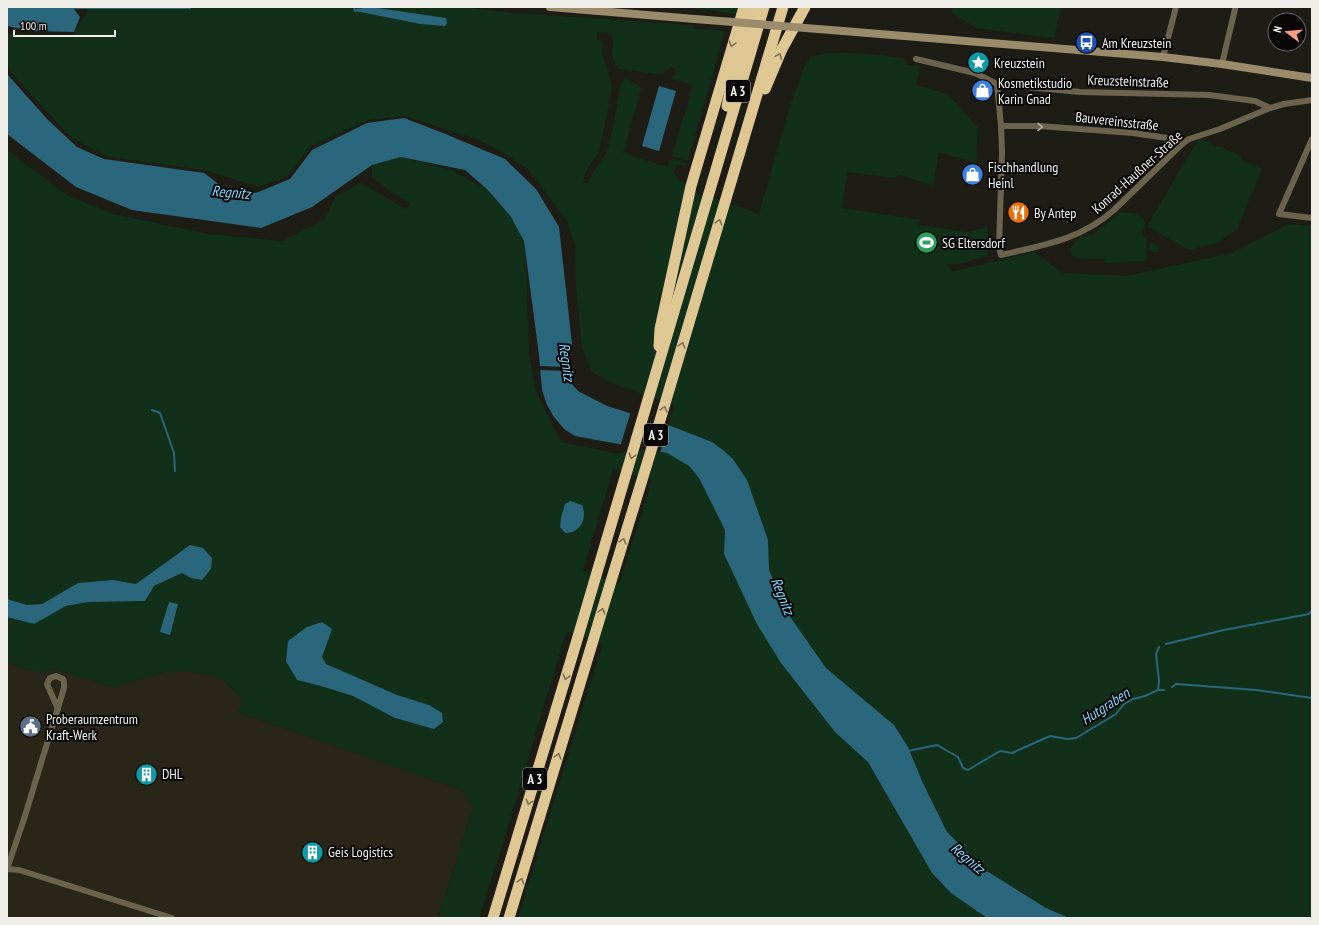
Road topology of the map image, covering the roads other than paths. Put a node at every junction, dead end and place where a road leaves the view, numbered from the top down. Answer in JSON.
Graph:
{"nodes":[{"id":1,"x":550,"y":7,"type":"edge"},
{"id":2,"x":744,"y":7,"type":"edge"},
{"id":3,"x":755,"y":7,"type":"edge"},
{"id":4,"x":764,"y":7,"type":"edge"},
{"id":5,"x":783,"y":7,"type":"edge"},
{"id":6,"x":805,"y":7,"type":"edge"},
{"id":7,"x":1176,"y":7,"type":"edge"},
{"id":8,"x":1236,"y":9,"type":"dead end"},
{"id":9,"x":1163,"y":57,"type":"junction"},
{"id":10,"x":916,"y":59,"type":"dead end"},
{"id":11,"x":1222,"y":64,"type":"junction"},
{"id":12,"x":1312,"y":78,"type":"edge"},
{"id":13,"x":997,"y":84,"type":"junction"},
{"id":14,"x":1312,"y":100,"type":"edge"},
{"id":15,"x":1270,"y":108,"type":"junction"},
{"id":16,"x":1001,"y":126,"type":"junction"},
{"id":17,"x":1312,"y":139,"type":"edge"},
{"id":18,"x":1182,"y":144,"type":"junction"},
{"id":19,"x":711,"y":175,"type":"junction"},
{"id":20,"x":733,"y":175,"type":"junction"},
{"id":21,"x":1312,"y":218,"type":"edge"},
{"id":22,"x":684,"y":252,"type":"junction"},
{"id":23,"x":655,"y":377,"type":"junction"},
{"id":24,"x":58,"y":709,"type":"junction"},
{"id":25,"x":7,"y":869,"type":"edge"},
{"id":26,"x":172,"y":918,"type":"edge"},
{"id":27,"x":493,"y":918,"type":"edge"},
{"id":28,"x":509,"y":918,"type":"edge"}],
"edges":[{"from":1,"to":9,"type":"street","bridge":true},
{"from":2,"to":22,"type":"highway","number":"A 3","one_way":true},
{"from":3,"to":19,"type":"highway"},
{"from":4,"to":19,"type":"highway","number":"A 3"},
{"from":5,"to":20,"type":"highway","number":"A 3"},
{"from":20,"to":6,"type":"highway","one_way":true},
{"from":7,"to":9,"type":"street"},
{"from":8,"to":11,"type":"street"},
{"from":9,"to":11,"type":"street"},
{"from":10,"to":13,"type":"street","name":"Kreuzsteinstraße"},
{"from":11,"to":12,"type":"street"},
{"from":13,"to":15,"type":"street","name":"Kreuzsteinstraße"},
{"from":13,"to":16,"type":"street"},
{"from":14,"to":15,"type":"street","name":"Konrad-Haußner-Straße"},
{"from":15,"to":18,"type":"street","name":"Konrad-Haußner-Straße"},
{"from":16,"to":18,"type":"street","name":"Bauvereinsstraße","one_way":true},
{"from":16,"to":18,"type":"street","name":"Konrad-Haußner-Straße"},
{"from":17,"to":21,"type":"street"},
{"from":19,"to":22,"type":"highway","number":"A 3"},
{"from":28,"to":20,"type":"highway","number":"A 3","one_way":true},
{"from":22,"to":23,"type":"highway","number":"A 3"},
{"from":22,"to":23,"type":"highway"},
{"from":23,"to":27,"type":"highway","number":"A 3","one_way":true},
{"from":24,"to":24,"type":"street"},
{"from":24,"to":25,"type":"street"},
{"from":25,"to":26,"type":"street"}]}
